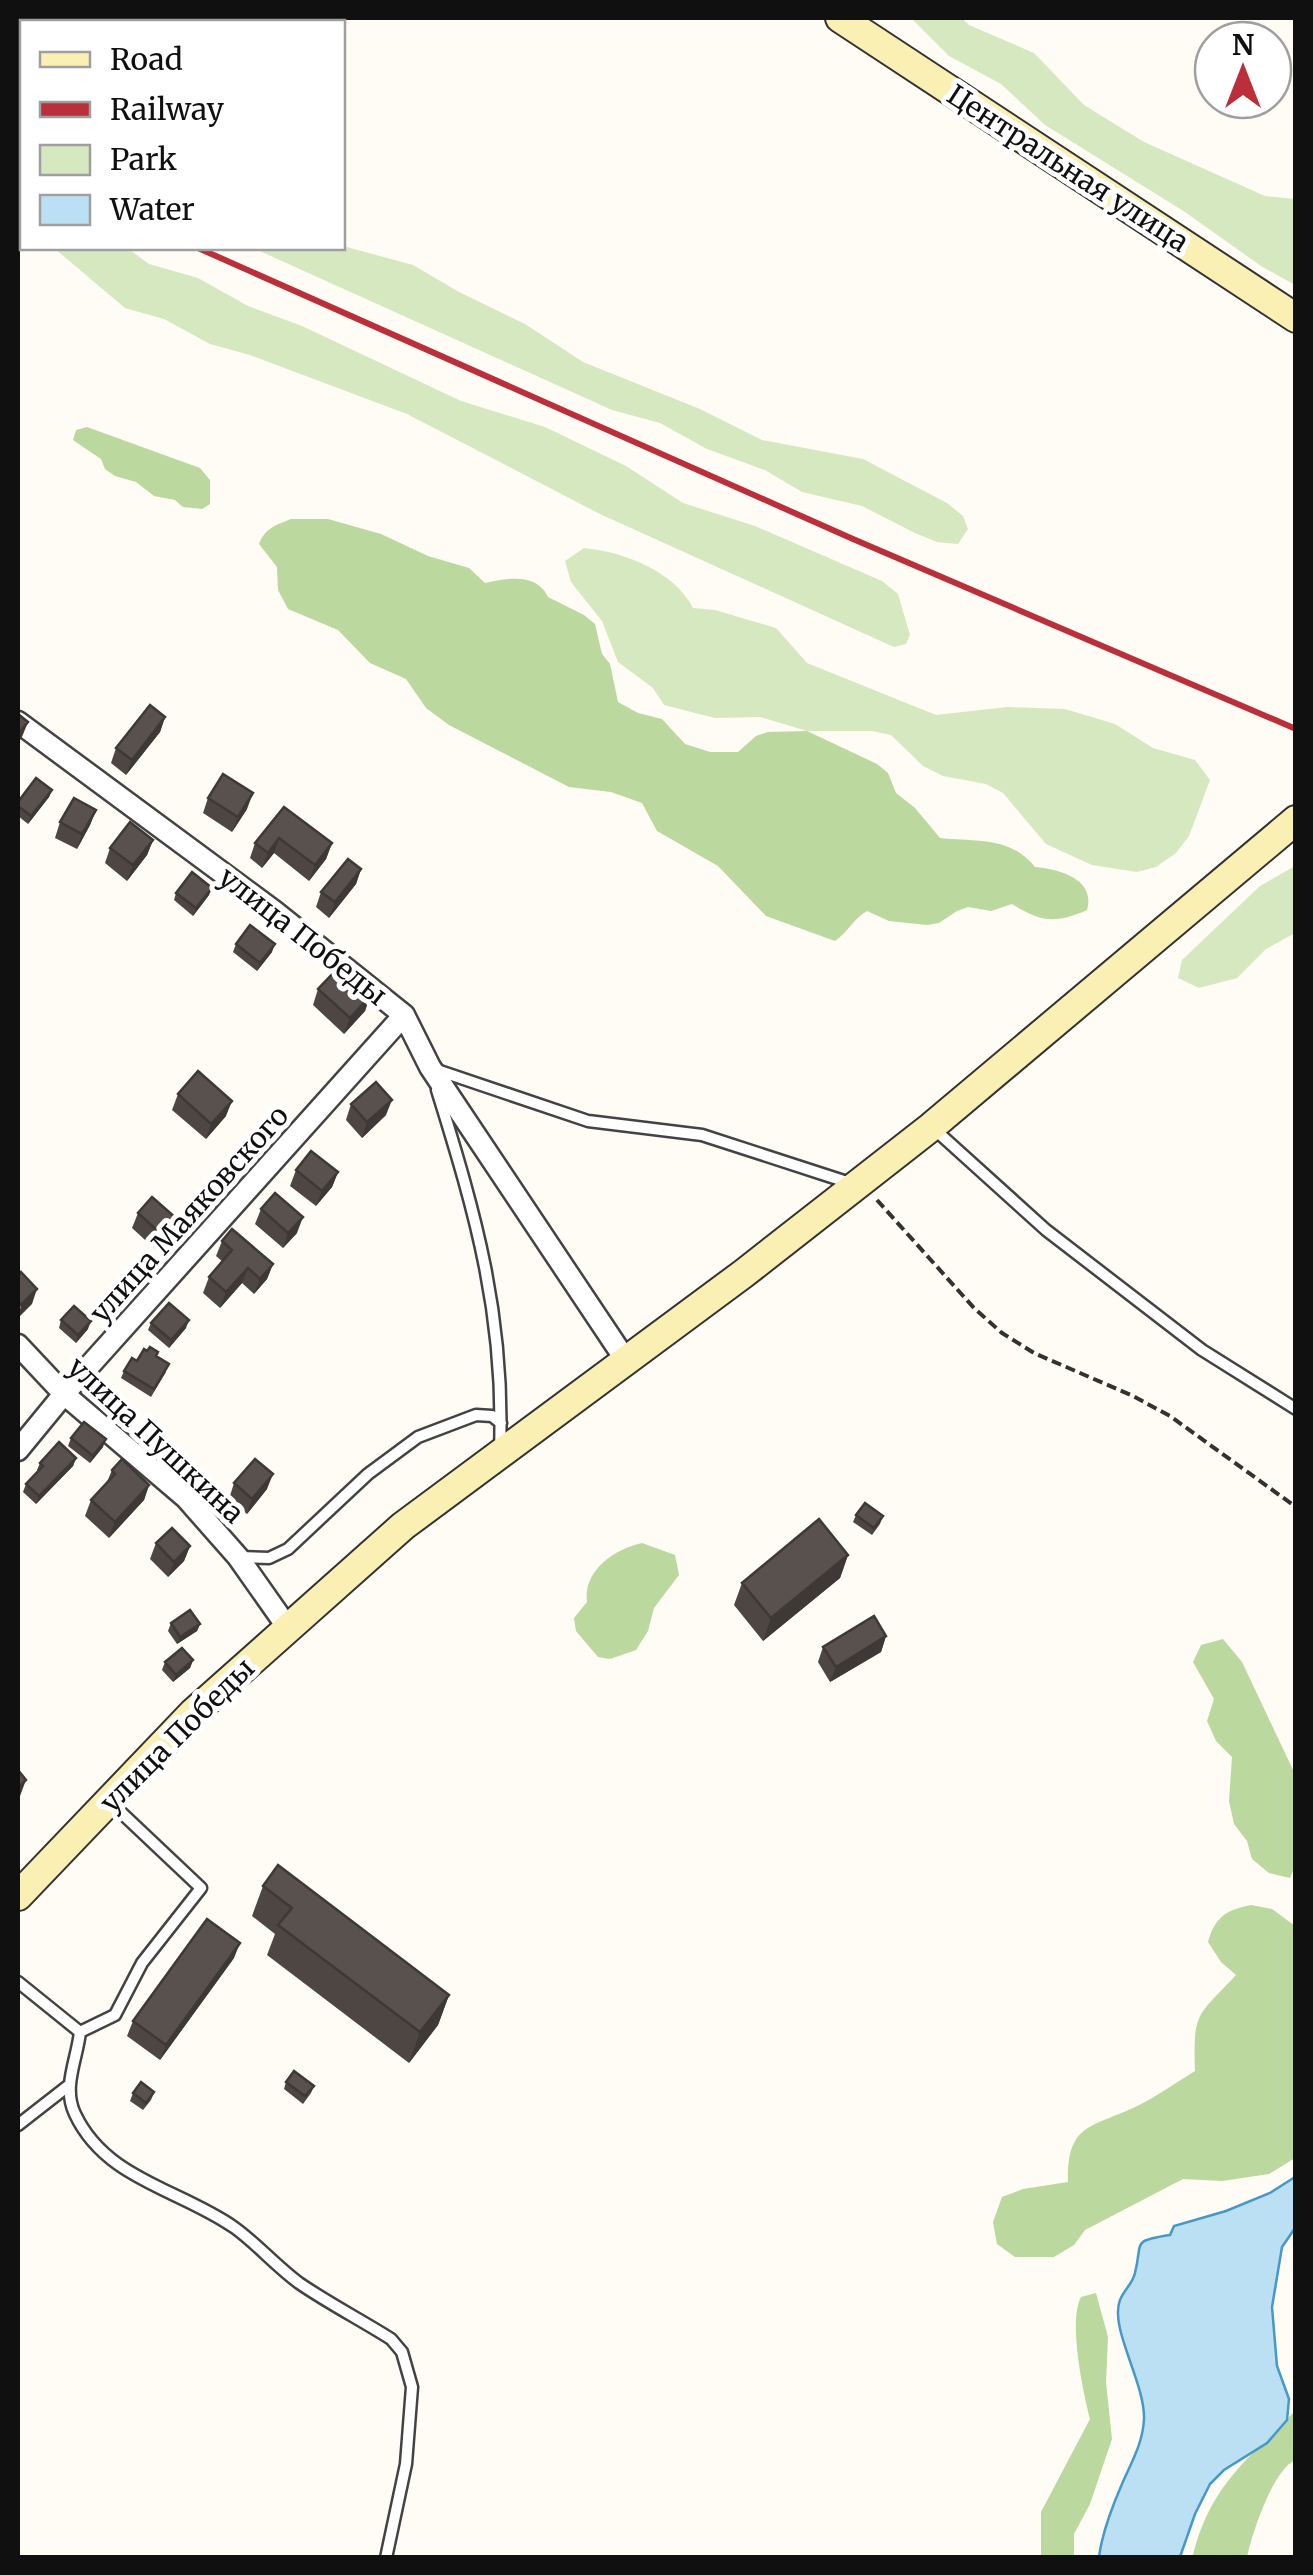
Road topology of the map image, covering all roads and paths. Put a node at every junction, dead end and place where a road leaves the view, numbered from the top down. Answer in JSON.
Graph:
{"nodes":[{"id":1,"x":840,"y":18,"type":"edge"},
{"id":2,"x":1296,"y":318,"type":"edge"},
{"id":3,"x":18,"y":722,"type":"edge"},
{"id":4,"x":1296,"y":820,"type":"edge"},
{"id":5,"x":404,"y":1014,"type":"junction"},
{"id":6,"x":430,"y":1067,"type":"junction"},
{"id":7,"x":931,"y":1127,"type":"junction"},
{"id":8,"x":855,"y":1185,"type":"junction"},
{"id":9,"x":18,"y":1345,"type":"edge"},
{"id":10,"x":625,"y":1359,"type":"junction"},
{"id":11,"x":64,"y":1394,"type":"junction"},
{"id":12,"x":1296,"y":1408,"type":"edge"},
{"id":13,"x":500,"y":1437,"type":"junction"},
{"id":14,"x":18,"y":1450,"type":"edge"},
{"id":15,"x":1296,"y":1507,"type":"edge"},
{"id":16,"x":238,"y":1557,"type":"junction"},
{"id":17,"x":288,"y":1628,"type":"junction"},
{"id":18,"x":109,"y":1802,"type":"junction"},
{"id":19,"x":18,"y":1896,"type":"edge"},
{"id":20,"x":18,"y":1982,"type":"edge"},
{"id":21,"x":80,"y":2032,"type":"junction"},
{"id":22,"x":68,"y":2086,"type":"junction"},
{"id":23,"x":18,"y":2125,"type":"edge"},
{"id":24,"x":386,"y":2558,"type":"edge"}],
"edges":[{"from":1,"to":2,"type":"street","name":"Центральная улица"},
{"from":3,"to":5,"type":"street","name":"улица Победы"},
{"from":4,"to":7,"type":"street","name":"улица Победы"},
{"from":5,"to":6,"type":"street","name":"улица Победы"},
{"from":5,"to":11,"type":"street","name":"улица Маяковского"},
{"from":6,"to":8,"type":"lane"},
{"from":6,"to":10,"type":"street","name":"улица Победы"},
{"from":6,"to":13,"type":"lane"},
{"from":7,"to":8,"type":"street","name":"улица Победы"},
{"from":7,"to":12,"type":"lane"},
{"from":8,"to":10,"type":"street","name":"улица Победы"},
{"from":8,"to":15,"type":"path"},
{"from":9,"to":11,"type":"street","name":"улица Пушкина"},
{"from":10,"to":13,"type":"street","name":"улица Победы"},
{"from":11,"to":14,"type":"street","name":"улица Маяковского"},
{"from":11,"to":16,"type":"street","name":"улица Пушкина"},
{"from":13,"to":16,"type":"lane"},
{"from":13,"to":17,"type":"street","name":"улица Победы"},
{"from":16,"to":17,"type":"street","name":"улица Пушкина"},
{"from":17,"to":18,"type":"street","name":"улица Победы"},
{"from":18,"to":19,"type":"street","name":"улица Победы"},
{"from":18,"to":21,"type":"lane"},
{"from":20,"to":21,"type":"lane"},
{"from":21,"to":22,"type":"lane"},
{"from":22,"to":23,"type":"lane"},
{"from":22,"to":24,"type":"lane"}]}
